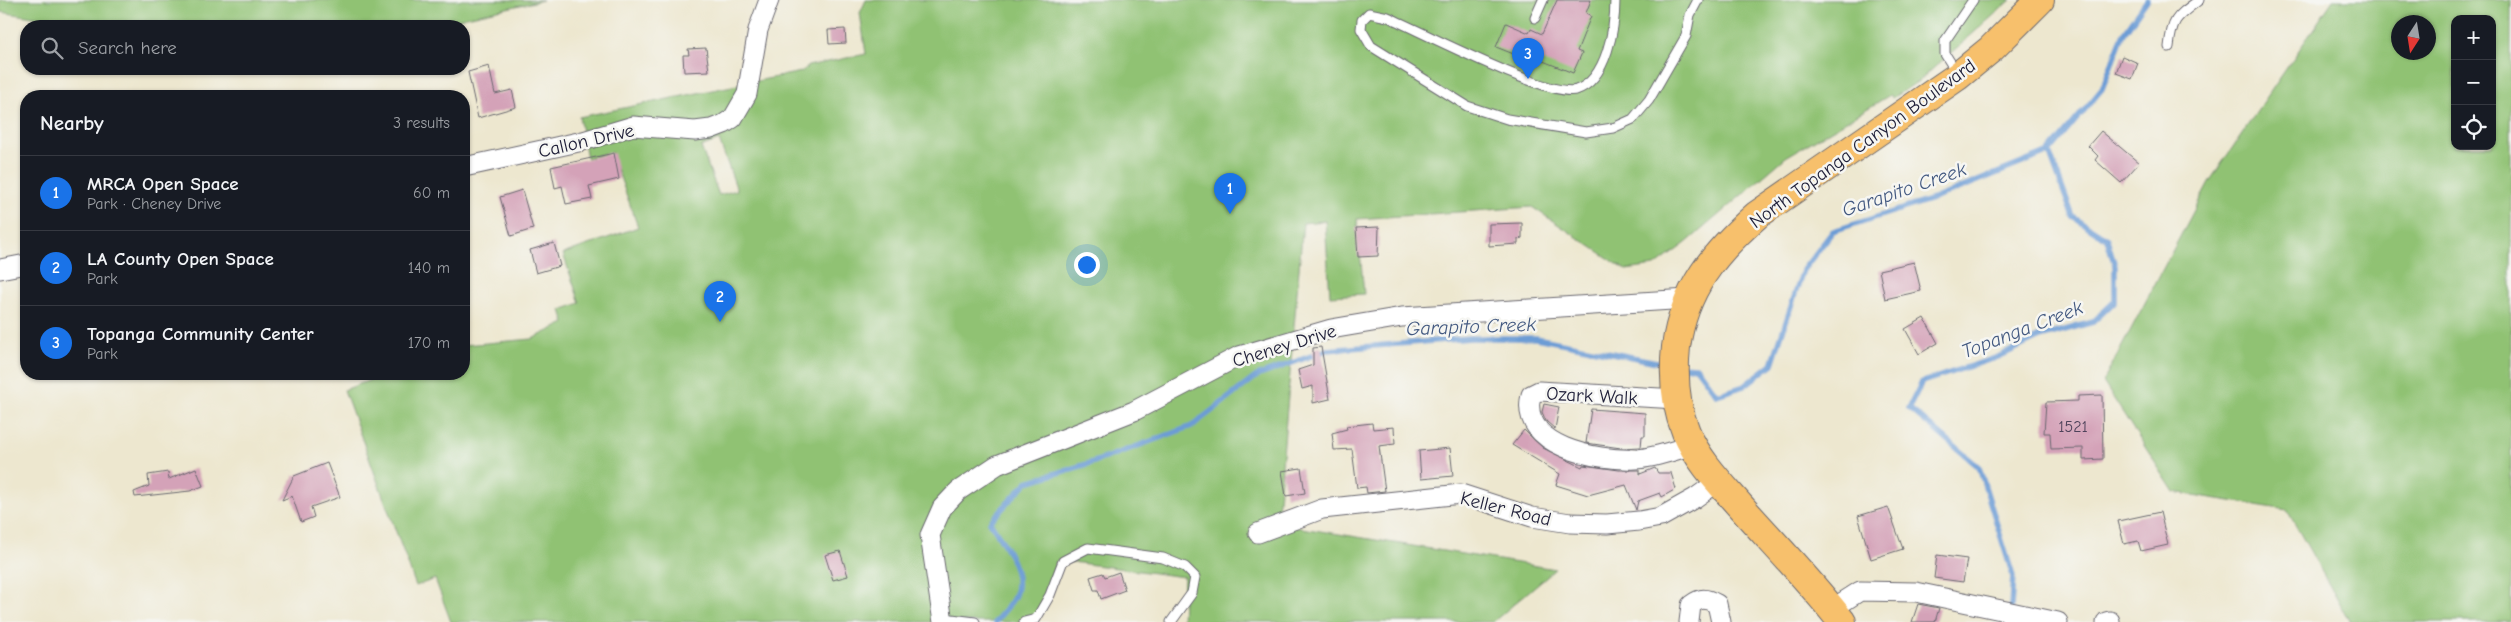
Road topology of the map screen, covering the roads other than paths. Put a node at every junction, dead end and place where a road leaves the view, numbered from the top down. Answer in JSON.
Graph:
{"nodes":[{"id":1,"x":769,"y":0,"type":"edge"},
{"id":2,"x":1543,"y":0,"type":"edge"},
{"id":3,"x":1615,"y":0,"type":"edge"},
{"id":4,"x":1698,"y":0,"type":"edge"},
{"id":5,"x":1973,"y":0,"type":"edge"},
{"id":6,"x":2040,"y":0,"type":"edge"},
{"id":7,"x":2199,"y":0,"type":"edge"},
{"id":8,"x":1535,"y":18,"type":"dead end"},
{"id":9,"x":2169,"y":47,"type":"dead end"},
{"id":10,"x":1958,"y":76,"type":"junction"},
{"id":11,"x":470,"y":166,"type":"edge"},
{"id":12,"x":20,"y":265,"type":"edge"},
{"id":13,"x":0,"y":270,"type":"edge"},
{"id":14,"x":1688,"y":299,"type":"junction"},
{"id":15,"x":1676,"y":393,"type":"junction"},
{"id":16,"x":1693,"y":445,"type":"junction"},
{"id":17,"x":1718,"y":481,"type":"junction"},
{"id":18,"x":1258,"y":534,"type":"dead end"},
{"id":19,"x":1837,"y":616,"type":"edge"},
{"id":20,"x":944,"y":620,"type":"edge"},
{"id":21,"x":975,"y":622,"type":"edge"},
{"id":22,"x":1024,"y":622,"type":"edge"},
{"id":23,"x":1171,"y":622,"type":"edge"},
{"id":24,"x":1689,"y":622,"type":"edge"},
{"id":25,"x":1721,"y":622,"type":"edge"},
{"id":26,"x":2058,"y":622,"type":"edge"}],
"edges":[{"from":1,"to":11,"type":"street","name":"Callon Drive"},
{"from":2,"to":8,"type":"lane"},
{"from":3,"to":4,"type":"lane"},
{"from":5,"to":10,"type":"lane"},
{"from":6,"to":10,"type":"main road","name":"North Topanga Canyon Boulevard"},
{"from":7,"to":9,"type":"lane"},
{"from":10,"to":14,"type":"main road","name":"North Topanga Canyon Boulevard"},
{"from":12,"to":13,"type":"street"},
{"from":14,"to":15,"type":"main road","name":"North Topanga Canyon Boulevard"},
{"from":14,"to":20,"type":"street","name":"Cheney Drive"},
{"from":15,"to":16,"type":"main road","name":"North Topanga Canyon Boulevard"},
{"from":15,"to":16,"type":"street","name":"Ozark Walk"},
{"from":16,"to":17,"type":"main road","name":"North Topanga Canyon Boulevard"},
{"from":17,"to":18,"type":"street","name":"Keller Road"},
{"from":17,"to":19,"type":"main road","name":"North Topanga Canyon Boulevard"},
{"from":19,"to":26,"type":"street"},
{"from":20,"to":21,"type":"lane"},
{"from":22,"to":23,"type":"lane"},
{"from":24,"to":25,"type":"street"}]}
